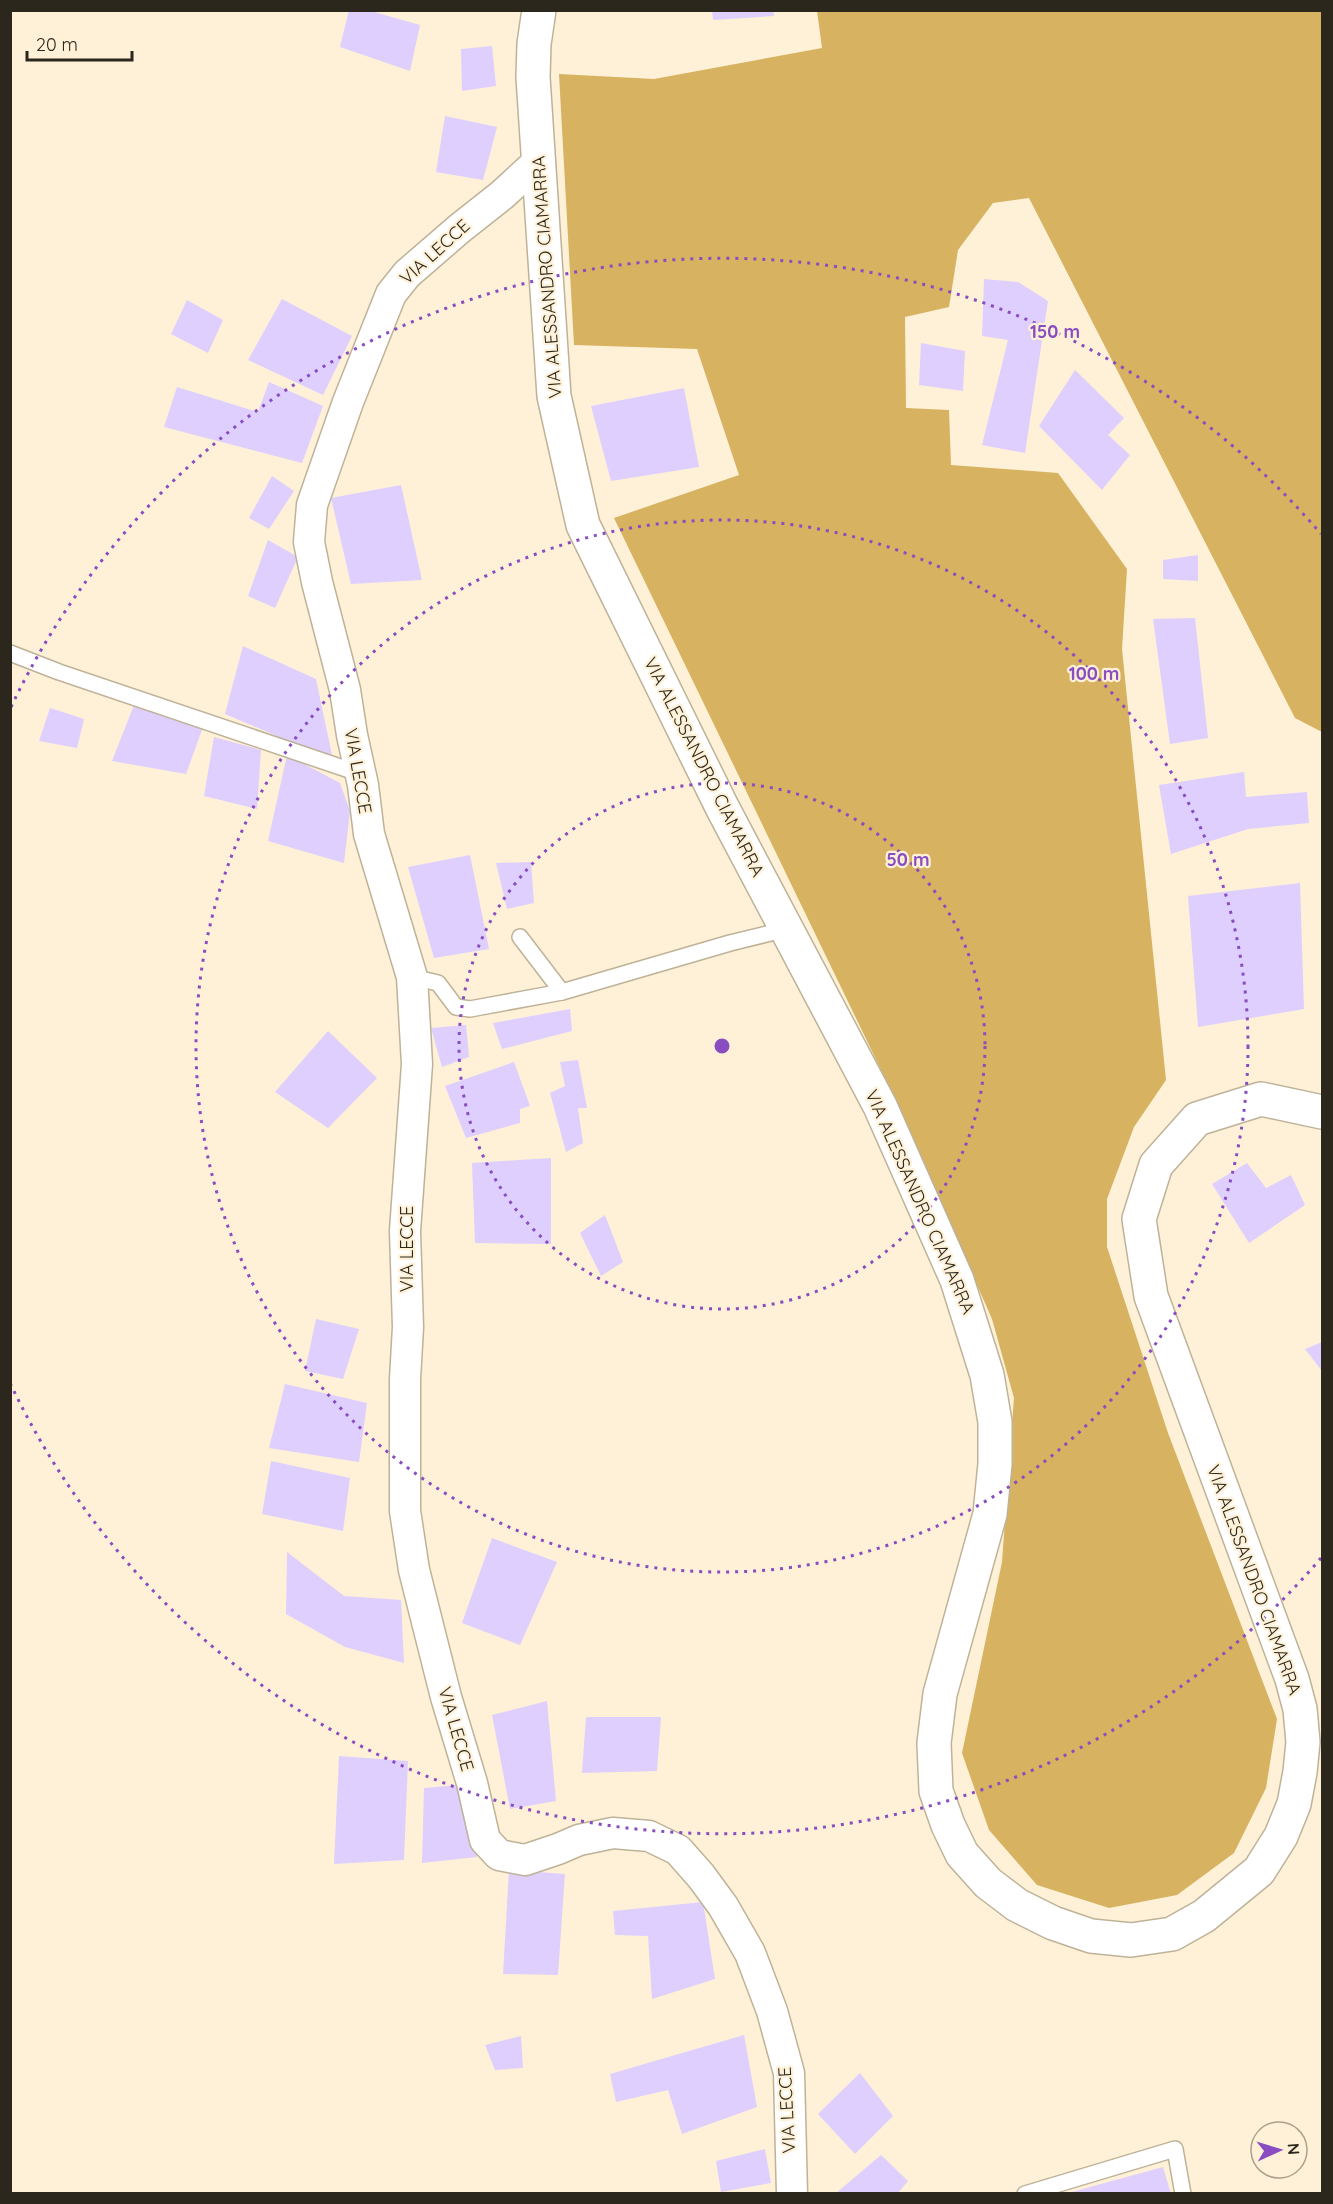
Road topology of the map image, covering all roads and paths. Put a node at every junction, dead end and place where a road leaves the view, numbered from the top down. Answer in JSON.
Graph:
{"nodes":[{"id":1,"x":539,"y":10,"type":"edge"},
{"id":2,"x":538,"y":161,"type":"junction"},
{"id":3,"x":10,"y":653,"type":"edge"},
{"id":4,"x":361,"y":774,"type":"junction"},
{"id":5,"x":787,"y":929,"type":"junction"},
{"id":6,"x":520,"y":937,"type":"dead end"},
{"id":7,"x":412,"y":977,"type":"junction"},
{"id":8,"x":561,"y":992,"type":"junction"},
{"id":9,"x":1323,"y":1112,"type":"edge"},
{"id":10,"x":792,"y":2193,"type":"edge"},
{"id":11,"x":1025,"y":2193,"type":"edge"},
{"id":12,"x":1183,"y":2193,"type":"edge"}],
"edges":[{"from":1,"to":2,"type":"street","name":"VIA ALESSANDRO CIAMARRA"},
{"from":2,"to":4,"type":"street","name":"VIA LECCE"},
{"from":2,"to":5,"type":"street","name":"VIA ALESSANDRO CIAMARRA"},
{"from":3,"to":4,"type":"lane"},
{"from":4,"to":7,"type":"street","name":"VIA LECCE"},
{"from":5,"to":8,"type":"lane"},
{"from":5,"to":9,"type":"street","name":"VIA ALESSANDRO CIAMARRA"},
{"from":6,"to":8,"type":"lane"},
{"from":7,"to":8,"type":"lane"},
{"from":7,"to":10,"type":"street","name":"VIA LECCE"},
{"from":11,"to":12,"type":"lane"}]}
